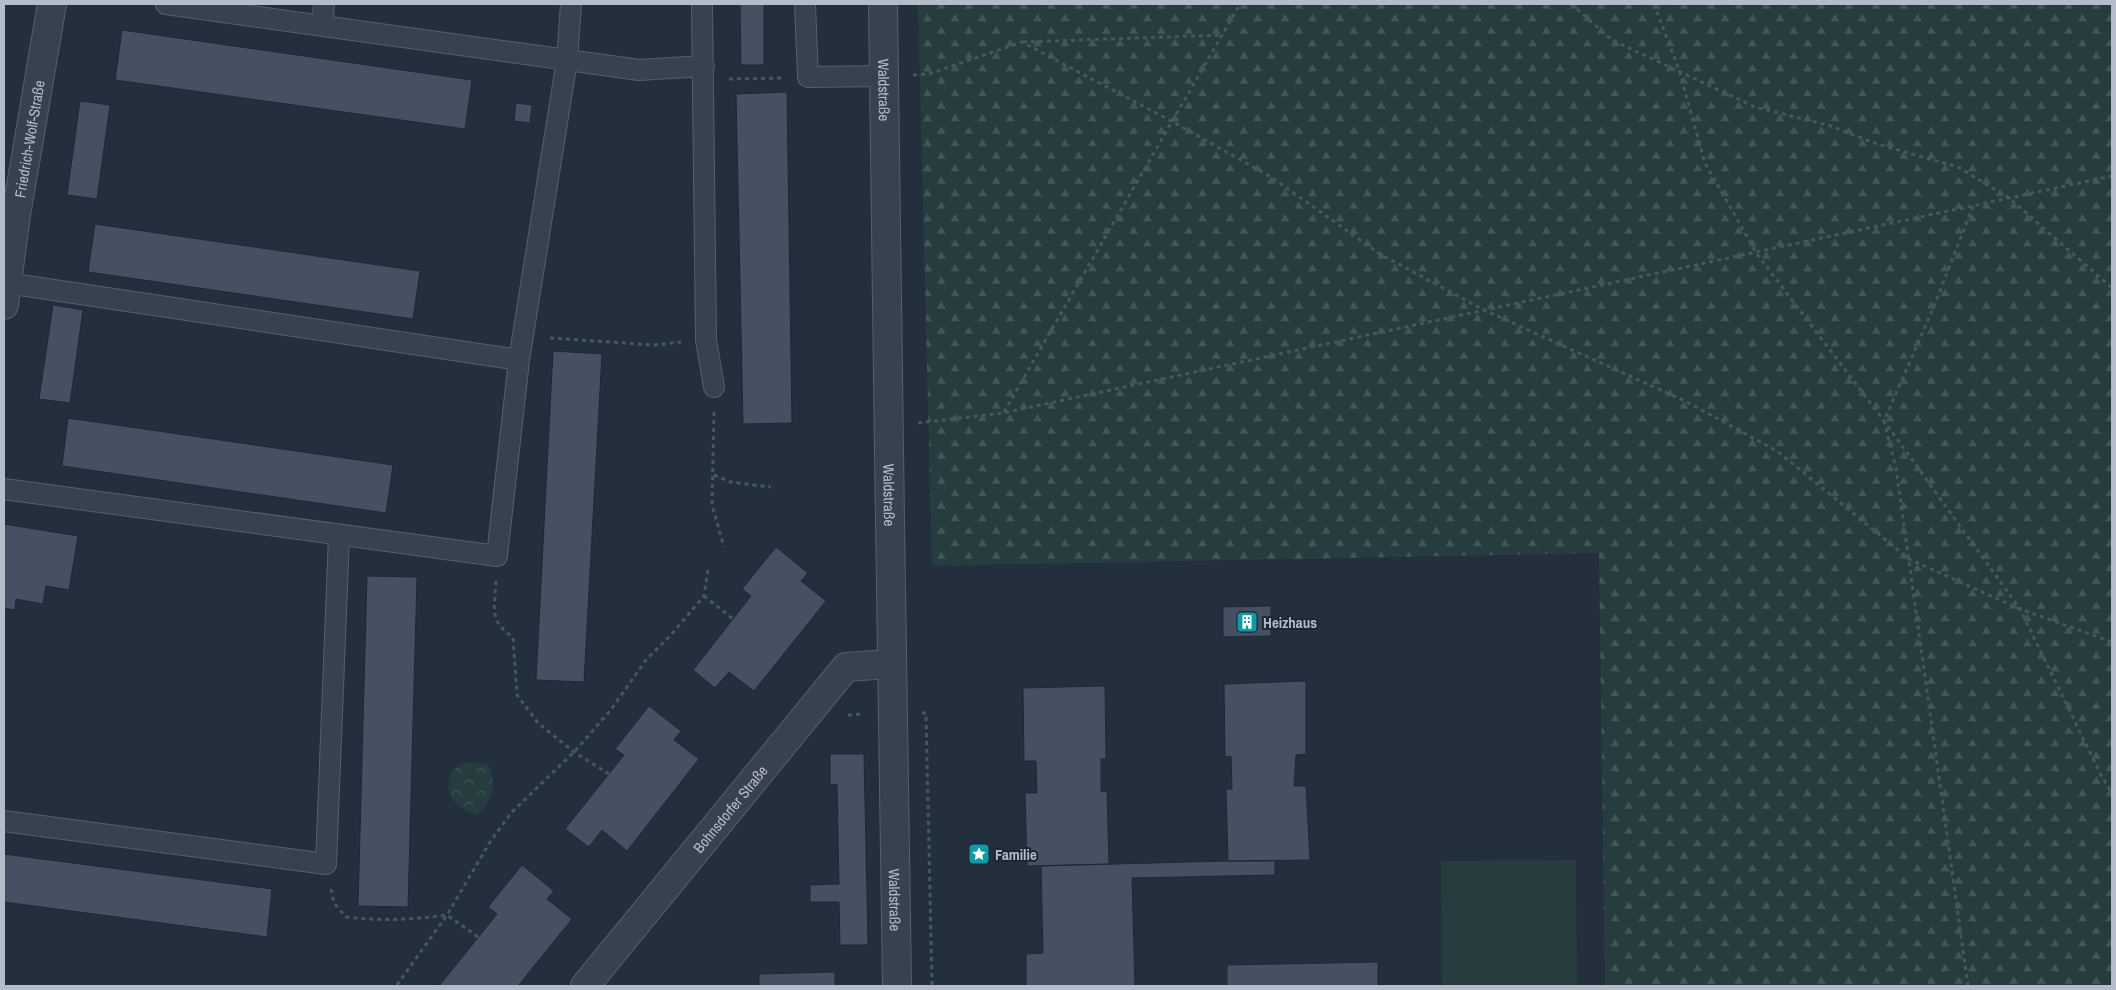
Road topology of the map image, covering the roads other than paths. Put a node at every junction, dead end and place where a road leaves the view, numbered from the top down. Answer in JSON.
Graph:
{"nodes":[{"id":1,"x":52,"y":4,"type":"edge"},
{"id":2,"x":166,"y":4,"type":"edge"},
{"id":3,"x":324,"y":4,"type":"edge"},
{"id":4,"x":570,"y":4,"type":"edge"},
{"id":5,"x":702,"y":4,"type":"edge"},
{"id":6,"x":805,"y":4,"type":"edge"},
{"id":7,"x":883,"y":4,"type":"edge"},
{"id":8,"x":322,"y":26,"type":"junction"},
{"id":9,"x":567,"y":60,"type":"junction"},
{"id":10,"x":704,"y":73,"type":"junction"},
{"id":11,"x":884,"y":76,"type":"junction"},
{"id":12,"x":10,"y":214,"type":"edge"},
{"id":13,"x":5,"y":294,"type":"edge"},
{"id":14,"x":519,"y":360,"type":"junction"},
{"id":15,"x":714,"y":387,"type":"road end"},
{"id":16,"x":4,"y":488,"type":"edge"},
{"id":17,"x":339,"y":536,"type":"junction"},
{"id":18,"x":890,"y":664,"type":"junction"},
{"id":19,"x":4,"y":821,"type":"edge"},
{"id":20,"x":586,"y":986,"type":"edge"},
{"id":21,"x":897,"y":986,"type":"edge"}],
"edges":[{"from":1,"to":12,"type":"street","name":"Friedrich-Wolf-Straße"},
{"from":2,"to":8,"type":"lane"},
{"from":3,"to":8,"type":"lane"},
{"from":4,"to":9,"type":"lane"},
{"from":5,"to":10,"type":"lane"},
{"from":6,"to":11,"type":"lane"},
{"from":7,"to":11,"type":"street","name":"Waldstraße"},
{"from":8,"to":9,"type":"lane"},
{"from":9,"to":10,"type":"lane"},
{"from":9,"to":14,"type":"lane"},
{"from":10,"to":15,"type":"lane"},
{"from":11,"to":18,"type":"street","name":"Waldstraße"},
{"from":12,"to":13,"type":"street","name":"Friedrich-Wolf-Straße"},
{"from":13,"to":14,"type":"lane"},
{"from":14,"to":17,"type":"lane"},
{"from":16,"to":17,"type":"lane"},
{"from":17,"to":19,"type":"lane"},
{"from":18,"to":20,"type":"street","name":"Bohnsdorfer Straße"},
{"from":18,"to":21,"type":"street","name":"Waldstraße"}]}
